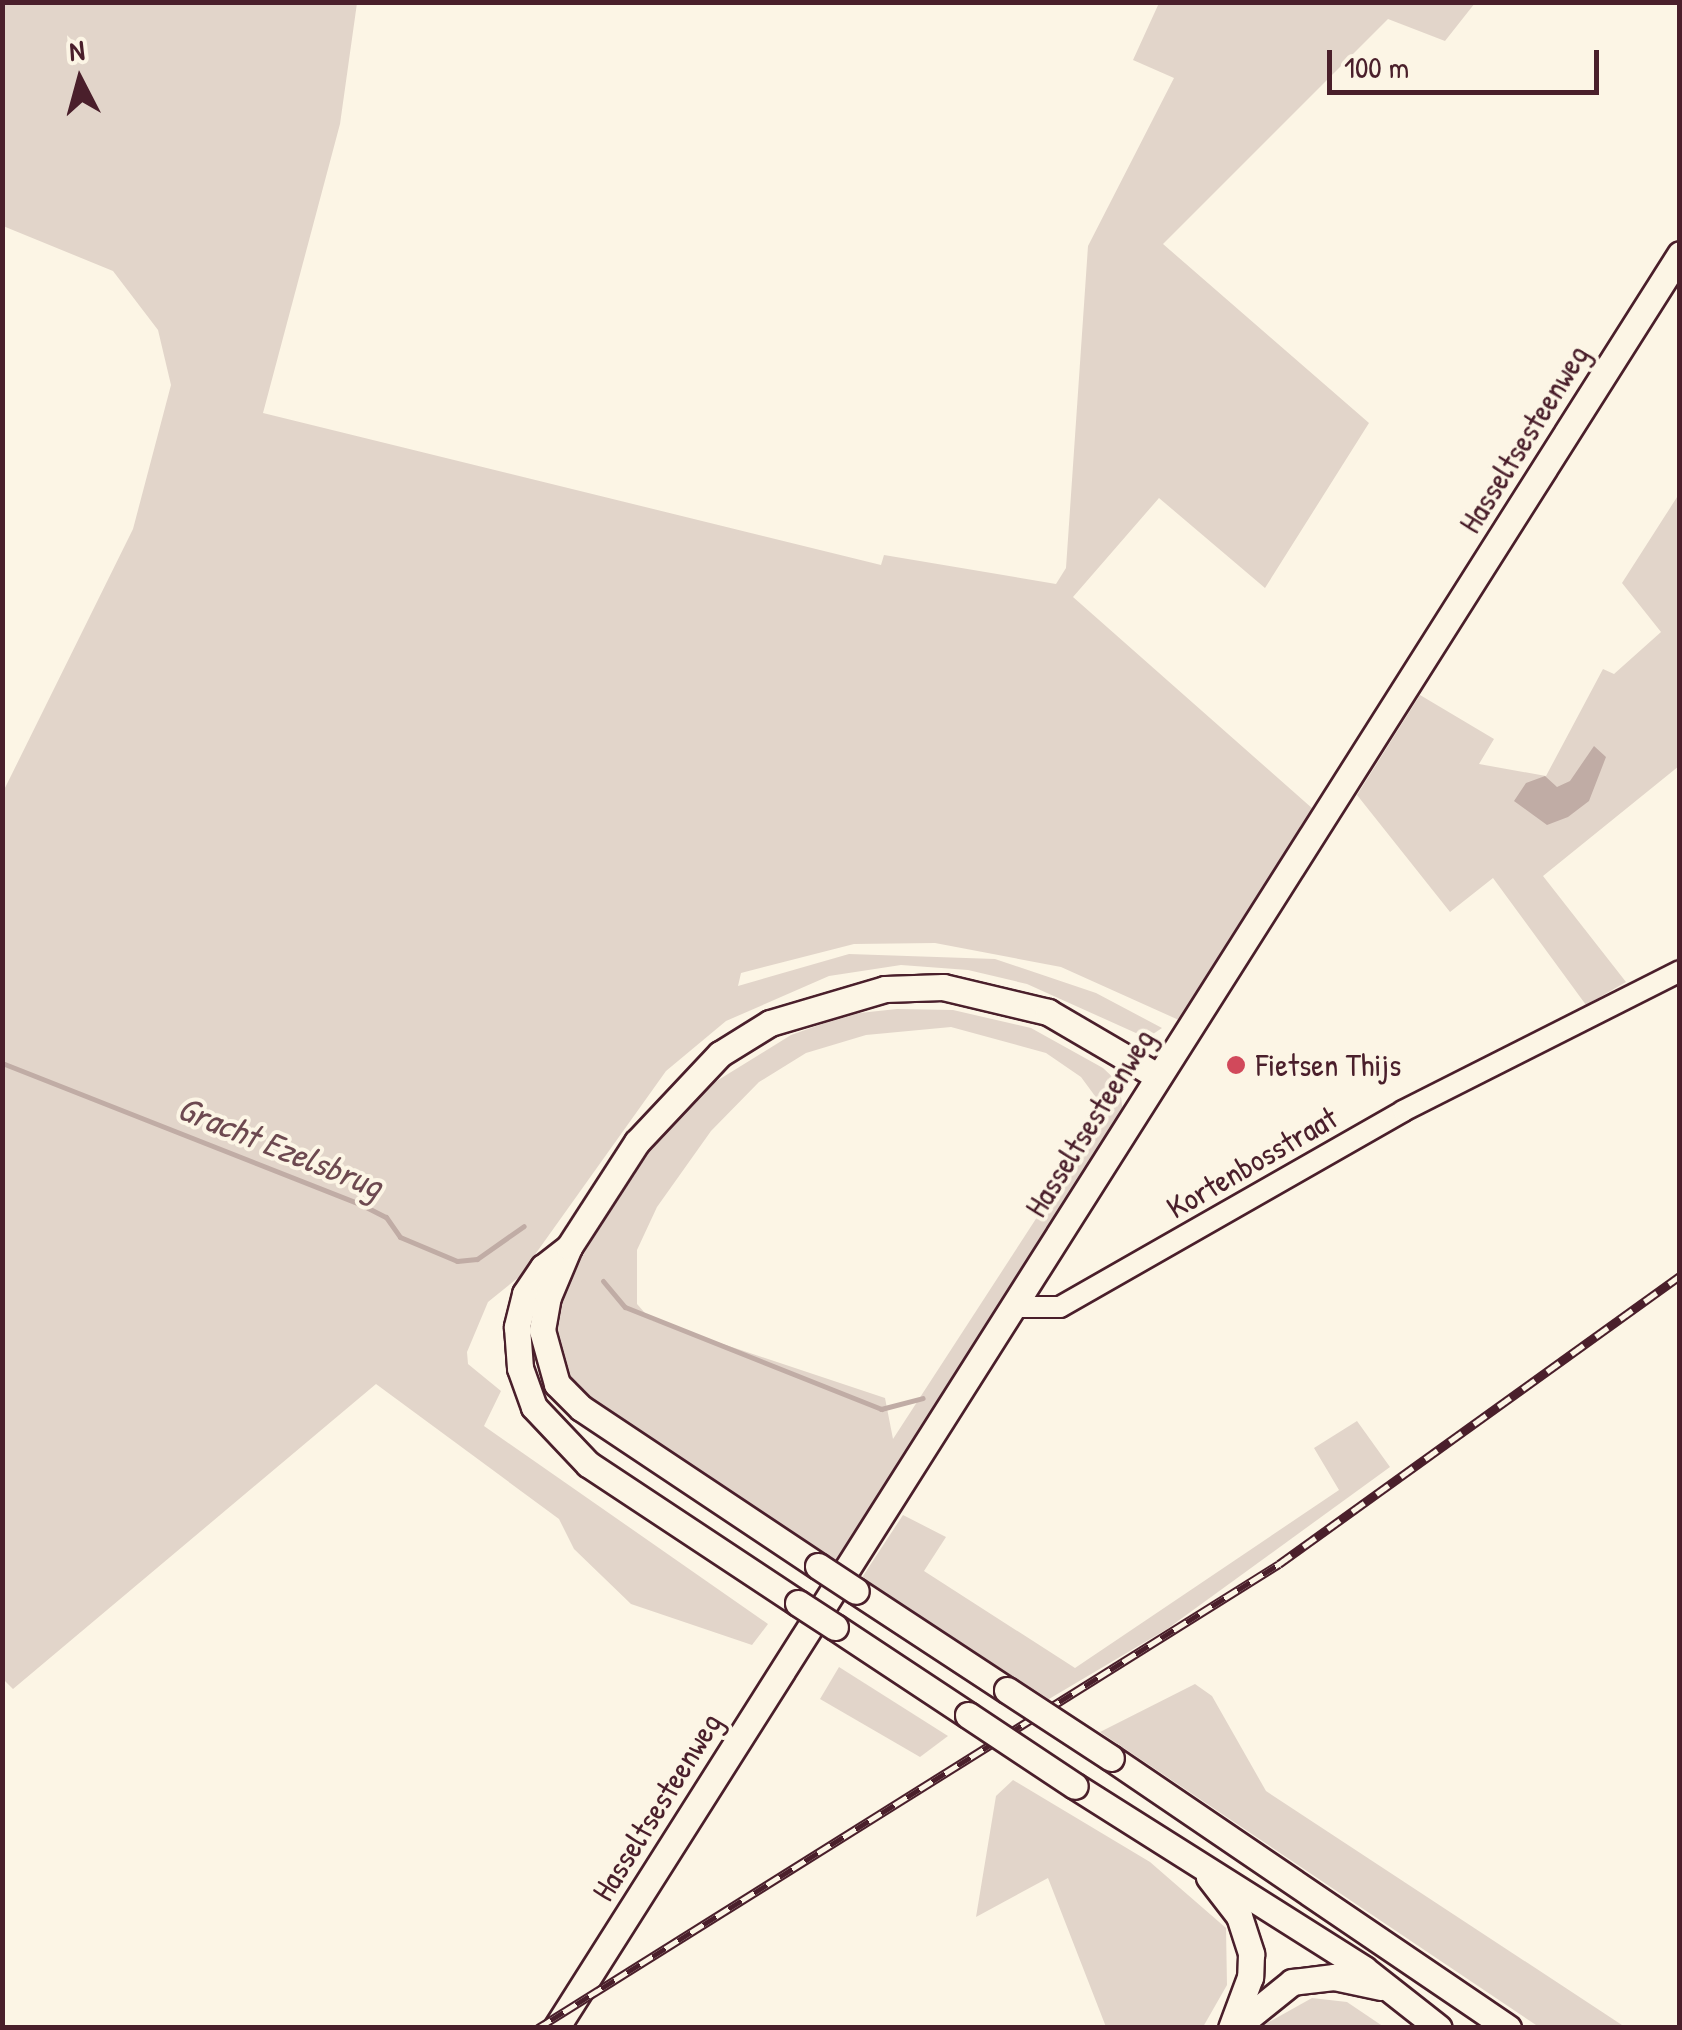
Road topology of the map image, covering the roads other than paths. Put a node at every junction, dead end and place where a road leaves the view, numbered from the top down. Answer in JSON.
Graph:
{"nodes":[{"id":1,"x":1680,"y":254,"type":"edge"},
{"id":2,"x":1680,"y":971,"type":"edge"},
{"id":3,"x":1158,"y":1076,"type":"junction"},
{"id":4,"x":569,"y":1247,"type":"junction"},
{"id":5,"x":1012,"y":1307,"type":"junction"},
{"id":6,"x":1202,"y":1870,"type":"junction"},
{"id":7,"x":1381,"y":1987,"type":"junction"},
{"id":8,"x":556,"y":2028,"type":"edge"},
{"id":9,"x":1233,"y":2028,"type":"edge"},
{"id":10,"x":1439,"y":2028,"type":"edge"},
{"id":11,"x":1508,"y":2028,"type":"edge"}],
"edges":[{"from":1,"to":3,"type":"main road","name":"Hasseltsesteenweg"},
{"from":2,"to":5,"type":"street","name":"Kortenbosstraat"},
{"from":3,"to":4,"type":"main road"},
{"from":3,"to":5,"type":"main road","name":"Hasseltsesteenweg"},
{"from":4,"to":6,"type":"main road","bridge":true},
{"from":4,"to":11,"type":"main road","bridge":true},
{"from":5,"to":8,"type":"main road","name":"Hasseltsesteenweg"},
{"from":6,"to":7,"type":"main road"},
{"from":6,"to":9,"type":"main road"},
{"from":7,"to":9,"type":"main road"},
{"from":7,"to":10,"type":"main road"}]}
